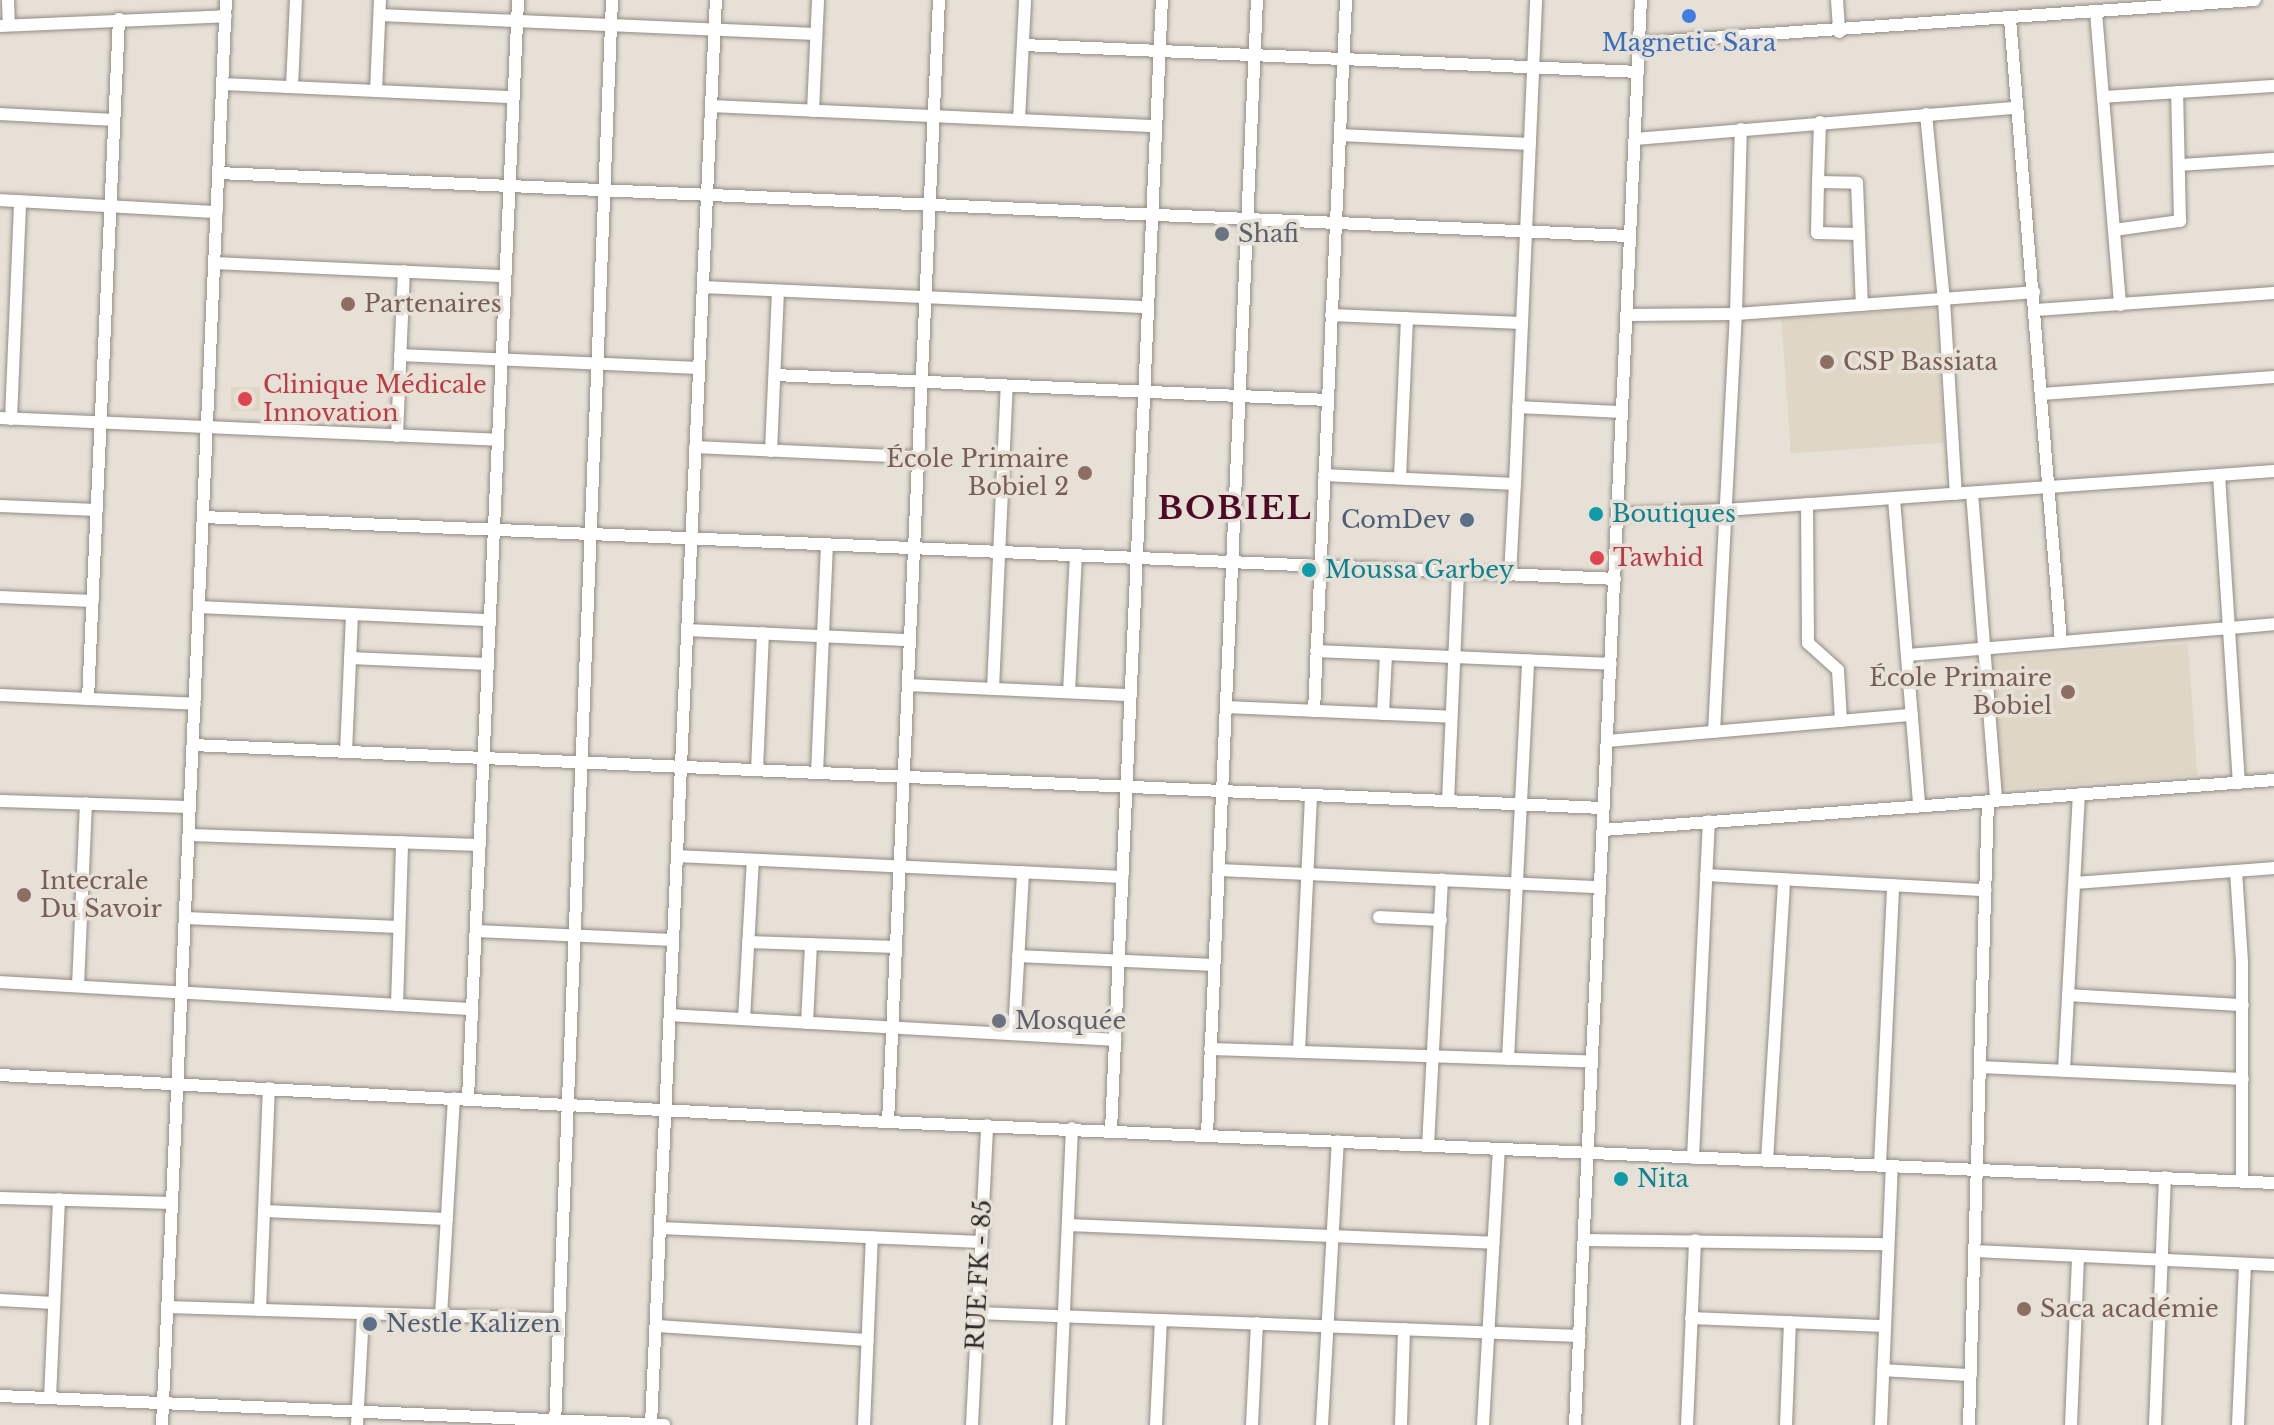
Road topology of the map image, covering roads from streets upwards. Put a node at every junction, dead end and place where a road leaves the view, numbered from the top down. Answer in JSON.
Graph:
{"nodes":[{"id":1,"x":8,"y":0,"type":"edge"},
{"id":2,"x":226,"y":0,"type":"edge"},
{"id":3,"x":296,"y":0,"type":"edge"},
{"id":4,"x":380,"y":0,"type":"edge"},
{"id":5,"x":518,"y":0,"type":"edge"},
{"id":6,"x":612,"y":0,"type":"edge"},
{"id":7,"x":716,"y":0,"type":"edge"},
{"id":8,"x":818,"y":0,"type":"edge"},
{"id":9,"x":939,"y":0,"type":"edge"},
{"id":10,"x":1025,"y":0,"type":"edge"},
{"id":11,"x":1162,"y":0,"type":"edge"},
{"id":12,"x":1257,"y":0,"type":"edge"},
{"id":13,"x":1346,"y":0,"type":"edge"},
{"id":14,"x":1536,"y":0,"type":"edge"},
{"id":15,"x":1641,"y":0,"type":"edge"},
{"id":16,"x":1837,"y":0,"type":"edge"},
{"id":17,"x":2254,"y":0,"type":"edge"},
{"id":18,"x":2213,"y":1,"type":"edge"},
{"id":19,"x":2125,"y":5,"type":"edge"},
{"id":20,"x":2096,"y":12,"type":"junction"},
{"id":21,"x":380,"y":15,"type":"junction"},
{"id":22,"x":226,"y":16,"type":"junction"},
{"id":23,"x":119,"y":19,"type":"junction"},
{"id":24,"x":2010,"y":19,"type":"junction"},
{"id":25,"x":517,"y":21,"type":"junction"},
{"id":26,"x":5,"y":25,"type":"edge"},
{"id":27,"x":611,"y":25,"type":"junction"},
{"id":28,"x":714,"y":29,"type":"junction"},
{"id":29,"x":1839,"y":32,"type":"junction"},
{"id":30,"x":816,"y":34,"type":"junction"},
{"id":31,"x":1639,"y":43,"type":"junction"},
{"id":32,"x":1023,"y":45,"type":"junction"},
{"id":33,"x":1160,"y":51,"type":"junction"},
{"id":34,"x":1255,"y":55,"type":"junction"},
{"id":35,"x":1343,"y":59,"type":"junction"},
{"id":36,"x":1534,"y":68,"type":"junction"},
{"id":37,"x":1638,"y":72,"type":"junction"},
{"id":38,"x":223,"y":84,"type":"junction"},
{"id":39,"x":2274,"y":86,"type":"edge"},
{"id":40,"x":292,"y":87,"type":"junction"},
{"id":41,"x":376,"y":91,"type":"junction"},
{"id":42,"x":2177,"y":92,"type":"junction"},
{"id":43,"x":513,"y":97,"type":"junction"},
{"id":44,"x":2103,"y":97,"type":"junction"},
{"id":45,"x":711,"y":106,"type":"junction"},
{"id":46,"x":2016,"y":108,"type":"junction"},
{"id":47,"x":813,"y":111,"type":"junction"},
{"id":48,"x":0,"y":114,"type":"edge"},
{"id":49,"x":1926,"y":114,"type":"junction"},
{"id":50,"x":933,"y":116,"type":"junction"},
{"id":51,"x":114,"y":120,"type":"junction"},
{"id":52,"x":1019,"y":120,"type":"junction"},
{"id":53,"x":1820,"y":122,"type":"junction"},
{"id":54,"x":1156,"y":126,"type":"junction"},
{"id":55,"x":1741,"y":129,"type":"junction"},
{"id":56,"x":1340,"y":135,"type":"junction"},
{"id":57,"x":1635,"y":139,"type":"junction"},
{"id":58,"x":1530,"y":144,"type":"junction"},
{"id":59,"x":2274,"y":159,"type":"edge"},
{"id":60,"x":2180,"y":165,"type":"junction"},
{"id":61,"x":219,"y":173,"type":"junction"},
{"id":62,"x":1818,"y":182,"type":"junction"},
{"id":63,"x":510,"y":186,"type":"junction"},
{"id":64,"x":605,"y":190,"type":"junction"},
{"id":65,"x":707,"y":195,"type":"junction"},
{"id":66,"x":0,"y":200,"type":"edge"},
{"id":67,"x":20,"y":201,"type":"junction"},
{"id":68,"x":929,"y":204,"type":"junction"},
{"id":69,"x":111,"y":206,"type":"junction"},
{"id":70,"x":217,"y":212,"type":"junction"},
{"id":71,"x":1152,"y":214,"type":"junction"},
{"id":72,"x":1248,"y":219,"type":"junction"},
{"id":73,"x":1336,"y":223,"type":"junction"},
{"id":74,"x":2114,"y":230,"type":"junction"},
{"id":75,"x":1526,"y":231,"type":"junction"},
{"id":76,"x":1859,"y":234,"type":"junction"},
{"id":77,"x":1630,"y":236,"type":"junction"},
{"id":78,"x":214,"y":263,"type":"junction"},
{"id":79,"x":404,"y":271,"type":"junction"},
{"id":80,"x":505,"y":276,"type":"junction"},
{"id":81,"x":703,"y":287,"type":"junction"},
{"id":82,"x":778,"y":291,"type":"junction"},
{"id":83,"x":0,"y":292,"type":"edge"},
{"id":84,"x":16,"y":292,"type":"junction"},
{"id":85,"x":2034,"y":292,"type":"junction"},
{"id":86,"x":2274,"y":293,"type":"edge"},
{"id":87,"x":925,"y":297,"type":"junction"},
{"id":88,"x":1944,"y":300,"type":"junction"},
{"id":89,"x":1862,"y":305,"type":"junction"},
{"id":90,"x":2120,"y":305,"type":"junction"},
{"id":91,"x":1148,"y":307,"type":"junction"},
{"id":92,"x":2035,"y":310,"type":"junction"},
{"id":93,"x":1736,"y":314,"type":"junction"},
{"id":94,"x":1331,"y":315,"type":"junction"},
{"id":95,"x":1627,"y":315,"type":"junction"},
{"id":96,"x":1407,"y":318,"type":"junction"},
{"id":97,"x":1522,"y":323,"type":"junction"},
{"id":98,"x":400,"y":355,"type":"junction"},
{"id":99,"x":502,"y":360,"type":"junction"},
{"id":100,"x":598,"y":364,"type":"junction"},
{"id":101,"x":699,"y":368,"type":"junction"},
{"id":102,"x":6,"y":375,"type":"edge"},
{"id":103,"x":775,"y":375,"type":"junction"},
{"id":104,"x":2274,"y":377,"type":"edge"},
{"id":105,"x":921,"y":382,"type":"junction"},
{"id":106,"x":1007,"y":386,"type":"junction"},
{"id":107,"x":1145,"y":392,"type":"junction"},
{"id":108,"x":2041,"y":394,"type":"junction"},
{"id":109,"x":1240,"y":396,"type":"junction"},
{"id":110,"x":1328,"y":400,"type":"junction"},
{"id":111,"x":1518,"y":407,"type":"junction"},
{"id":112,"x":1622,"y":412,"type":"junction"},
{"id":113,"x":5,"y":418,"type":"edge"},
{"id":114,"x":101,"y":423,"type":"junction"},
{"id":115,"x":207,"y":427,"type":"junction"},
{"id":116,"x":397,"y":436,"type":"junction"},
{"id":117,"x":498,"y":440,"type":"junction"},
{"id":118,"x":695,"y":447,"type":"junction"},
{"id":119,"x":771,"y":451,"type":"junction"},
{"id":120,"x":918,"y":457,"type":"junction"},
{"id":121,"x":2274,"y":471,"type":"edge"},
{"id":122,"x":1324,"y":475,"type":"junction"},
{"id":123,"x":2219,"y":475,"type":"junction"},
{"id":124,"x":1400,"y":478,"type":"junction"},
{"id":125,"x":1515,"y":484,"type":"junction"},
{"id":126,"x":2048,"y":487,"type":"junction"},
{"id":127,"x":1972,"y":493,"type":"junction"},
{"id":128,"x":1956,"y":494,"type":"junction"},
{"id":129,"x":1894,"y":499,"type":"junction"},
{"id":130,"x":1807,"y":504,"type":"junction"},
{"id":131,"x":0,"y":506,"type":"edge"},
{"id":132,"x":97,"y":510,"type":"junction"},
{"id":133,"x":1725,"y":510,"type":"junction"},
{"id":134,"x":1618,"y":514,"type":"junction"},
{"id":135,"x":203,"y":517,"type":"junction"},
{"id":136,"x":494,"y":529,"type":"junction"},
{"id":137,"x":591,"y":534,"type":"junction"},
{"id":138,"x":691,"y":538,"type":"junction"},
{"id":139,"x":827,"y":544,"type":"junction"},
{"id":140,"x":914,"y":548,"type":"junction"},
{"id":141,"x":999,"y":552,"type":"junction"},
{"id":142,"x":1076,"y":555,"type":"junction"},
{"id":143,"x":1137,"y":558,"type":"junction"},
{"id":144,"x":1232,"y":562,"type":"junction"},
{"id":145,"x":1320,"y":566,"type":"junction"},
{"id":146,"x":1458,"y":573,"type":"junction"},
{"id":147,"x":1510,"y":575,"type":"junction"},
{"id":148,"x":1615,"y":579,"type":"junction"},
{"id":149,"x":0,"y":597,"type":"edge"},
{"id":150,"x":93,"y":601,"type":"junction"},
{"id":151,"x":199,"y":607,"type":"junction"},
{"id":152,"x":352,"y":614,"type":"junction"},
{"id":153,"x":490,"y":620,"type":"junction"},
{"id":154,"x":2274,"y":624,"type":"edge"},
{"id":155,"x":2229,"y":627,"type":"junction"},
{"id":156,"x":687,"y":630,"type":"junction"},
{"id":157,"x":763,"y":633,"type":"junction"},
{"id":158,"x":823,"y":636,"type":"junction"},
{"id":159,"x":910,"y":640,"type":"junction"},
{"id":160,"x":2061,"y":642,"type":"junction"},
{"id":161,"x":1985,"y":649,"type":"junction"},
{"id":162,"x":1316,"y":651,"type":"junction"},
{"id":163,"x":1386,"y":654,"type":"junction"},
{"id":164,"x":1908,"y":655,"type":"junction"},
{"id":165,"x":1454,"y":657,"type":"junction"},
{"id":166,"x":350,"y":658,"type":"junction"},
{"id":167,"x":1528,"y":661,"type":"junction"},
{"id":168,"x":488,"y":664,"type":"junction"},
{"id":169,"x":1611,"y":664,"type":"junction"},
{"id":170,"x":908,"y":685,"type":"junction"},
{"id":171,"x":993,"y":689,"type":"junction"},
{"id":172,"x":1069,"y":692,"type":"junction"},
{"id":173,"x":0,"y":695,"type":"edge"},
{"id":174,"x":1131,"y":695,"type":"junction"},
{"id":175,"x":88,"y":699,"type":"junction"},
{"id":176,"x":195,"y":704,"type":"junction"},
{"id":177,"x":1226,"y":707,"type":"junction"},
{"id":178,"x":1314,"y":711,"type":"junction"},
{"id":179,"x":1383,"y":714,"type":"junction"},
{"id":180,"x":1912,"y":715,"type":"junction"},
{"id":181,"x":1451,"y":717,"type":"junction"},
{"id":182,"x":1841,"y":721,"type":"junction"},
{"id":183,"x":1714,"y":732,"type":"junction"},
{"id":184,"x":1607,"y":741,"type":"junction"},
{"id":185,"x":193,"y":745,"type":"junction"},
{"id":186,"x":346,"y":752,"type":"junction"},
{"id":187,"x":484,"y":758,"type":"junction"},
{"id":188,"x":582,"y":762,"type":"junction"},
{"id":189,"x":681,"y":767,"type":"junction"},
{"id":190,"x":757,"y":770,"type":"junction"},
{"id":191,"x":817,"y":773,"type":"junction"},
{"id":192,"x":904,"y":777,"type":"junction"},
{"id":193,"x":2274,"y":780,"type":"edge"},
{"id":194,"x":2239,"y":783,"type":"junction"},
{"id":195,"x":1127,"y":787,"type":"junction"},
{"id":196,"x":1222,"y":791,"type":"junction"},
{"id":197,"x":2079,"y":794,"type":"junction"},
{"id":198,"x":1311,"y":795,"type":"junction"},
{"id":199,"x":0,"y":801,"type":"edge"},
{"id":200,"x":1448,"y":801,"type":"junction"},
{"id":201,"x":1992,"y":801,"type":"junction"},
{"id":202,"x":86,"y":803,"type":"junction"},
{"id":203,"x":1522,"y":804,"type":"junction"},
{"id":204,"x":1919,"y":805,"type":"junction"},
{"id":205,"x":190,"y":807,"type":"junction"},
{"id":206,"x":1604,"y":808,"type":"junction"},
{"id":207,"x":1709,"y":821,"type":"junction"},
{"id":208,"x":1603,"y":830,"type":"junction"},
{"id":209,"x":189,"y":835,"type":"junction"},
{"id":210,"x":402,"y":842,"type":"junction"},
{"id":211,"x":480,"y":845,"type":"junction"},
{"id":212,"x":677,"y":856,"type":"junction"},
{"id":213,"x":753,"y":860,"type":"junction"},
{"id":214,"x":899,"y":868,"type":"junction"},
{"id":215,"x":2274,"y":868,"type":"edge"},
{"id":216,"x":1219,"y":870,"type":"junction"},
{"id":217,"x":2236,"y":871,"type":"junction"},
{"id":218,"x":1023,"y":872,"type":"junction"},
{"id":219,"x":1308,"y":873,"type":"junction"},
{"id":220,"x":1706,"y":875,"type":"junction"},
{"id":221,"x":1123,"y":877,"type":"junction"},
{"id":222,"x":1442,"y":879,"type":"junction"},
{"id":223,"x":1784,"y":880,"type":"junction"},
{"id":224,"x":1519,"y":883,"type":"junction"},
{"id":225,"x":2075,"y":883,"type":"junction"},
{"id":226,"x":1893,"y":885,"type":"junction"},
{"id":227,"x":1600,"y":887,"type":"junction"},
{"id":228,"x":1986,"y":890,"type":"junction"},
{"id":229,"x":1379,"y":917,"type":"dead end"},
{"id":230,"x":185,"y":918,"type":"junction"},
{"id":231,"x":1441,"y":920,"type":"junction"},
{"id":232,"x":399,"y":927,"type":"junction"},
{"id":233,"x":476,"y":931,"type":"junction"},
{"id":234,"x":575,"y":934,"type":"junction"},
{"id":235,"x":673,"y":940,"type":"junction"},
{"id":236,"x":748,"y":942,"type":"junction"},
{"id":237,"x":811,"y":944,"type":"junction"},
{"id":238,"x":896,"y":947,"type":"junction"},
{"id":239,"x":1018,"y":956,"type":"junction"},
{"id":240,"x":1119,"y":961,"type":"junction"},
{"id":241,"x":1214,"y":965,"type":"junction"},
{"id":242,"x":0,"y":982,"type":"edge"},
{"id":243,"x":78,"y":986,"type":"junction"},
{"id":244,"x":182,"y":992,"type":"junction"},
{"id":245,"x":2068,"y":995,"type":"junction"},
{"id":246,"x":397,"y":1005,"type":"junction"},
{"id":247,"x":2243,"y":1005,"type":"junction"},
{"id":248,"x":472,"y":1009,"type":"junction"},
{"id":249,"x":670,"y":1015,"type":"junction"},
{"id":250,"x":744,"y":1019,"type":"junction"},
{"id":251,"x":807,"y":1023,"type":"junction"},
{"id":252,"x":892,"y":1027,"type":"junction"},
{"id":253,"x":1014,"y":1034,"type":"junction"},
{"id":254,"x":1115,"y":1040,"type":"junction"},
{"id":255,"x":1210,"y":1049,"type":"junction"},
{"id":256,"x":1299,"y":1051,"type":"junction"},
{"id":257,"x":1432,"y":1057,"type":"junction"},
{"id":258,"x":1508,"y":1059,"type":"junction"},
{"id":259,"x":1592,"y":1062,"type":"junction"},
{"id":260,"x":1980,"y":1067,"type":"junction"},
{"id":261,"x":2064,"y":1070,"type":"junction"},
{"id":262,"x":0,"y":1075,"type":"edge"},
{"id":263,"x":2243,"y":1079,"type":"junction"},
{"id":264,"x":177,"y":1084,"type":"junction"},
{"id":265,"x":269,"y":1088,"type":"junction"},
{"id":266,"x":454,"y":1098,"type":"junction"},
{"id":267,"x":468,"y":1098,"type":"junction"},
{"id":268,"x":568,"y":1103,"type":"junction"},
{"id":269,"x":666,"y":1108,"type":"junction"},
{"id":270,"x":888,"y":1122,"type":"junction"},
{"id":271,"x":987,"y":1125,"type":"junction"},
{"id":272,"x":1072,"y":1128,"type":"junction"},
{"id":273,"x":1111,"y":1130,"type":"junction"},
{"id":274,"x":1207,"y":1135,"type":"junction"},
{"id":275,"x":1338,"y":1141,"type":"junction"},
{"id":276,"x":1428,"y":1146,"type":"junction"},
{"id":277,"x":1499,"y":1149,"type":"junction"},
{"id":278,"x":1588,"y":1154,"type":"junction"},
{"id":279,"x":1693,"y":1158,"type":"junction"},
{"id":280,"x":1767,"y":1161,"type":"junction"},
{"id":281,"x":1886,"y":1166,"type":"junction"},
{"id":282,"x":1977,"y":1169,"type":"junction"},
{"id":283,"x":2165,"y":1177,"type":"junction"},
{"id":284,"x":2242,"y":1181,"type":"junction"},
{"id":285,"x":2274,"y":1183,"type":"edge"},
{"id":286,"x":0,"y":1198,"type":"edge"},
{"id":287,"x":59,"y":1199,"type":"junction"},
{"id":288,"x":172,"y":1203,"type":"junction"},
{"id":289,"x":264,"y":1211,"type":"junction"},
{"id":290,"x":447,"y":1219,"type":"junction"},
{"id":291,"x":1068,"y":1225,"type":"junction"},
{"id":292,"x":660,"y":1228,"type":"junction"},
{"id":293,"x":872,"y":1237,"type":"junction"},
{"id":294,"x":1333,"y":1237,"type":"junction"},
{"id":295,"x":1584,"y":1240,"type":"junction"},
{"id":296,"x":1695,"y":1240,"type":"junction"},
{"id":297,"x":981,"y":1242,"type":"junction"},
{"id":298,"x":1494,"y":1243,"type":"junction"},
{"id":299,"x":1888,"y":1244,"type":"junction"},
{"id":300,"x":1975,"y":1251,"type":"junction"},
{"id":301,"x":2078,"y":1256,"type":"junction"},
{"id":302,"x":2163,"y":1260,"type":"junction"},
{"id":303,"x":2245,"y":1264,"type":"junction"},
{"id":304,"x":2274,"y":1265,"type":"edge"},
{"id":305,"x":0,"y":1300,"type":"edge"},
{"id":306,"x":54,"y":1303,"type":"junction"},
{"id":307,"x":167,"y":1307,"type":"junction"},
{"id":308,"x":260,"y":1310,"type":"junction"},
{"id":309,"x":363,"y":1313,"type":"junction"},
{"id":310,"x":977,"y":1313,"type":"junction"},
{"id":311,"x":441,"y":1316,"type":"junction"},
{"id":312,"x":1064,"y":1316,"type":"junction"},
{"id":313,"x":1691,"y":1318,"type":"junction"},
{"id":314,"x":559,"y":1319,"type":"junction"},
{"id":315,"x":1161,"y":1320,"type":"junction"},
{"id":316,"x":1790,"y":1322,"type":"junction"},
{"id":317,"x":1257,"y":1323,"type":"junction"},
{"id":318,"x":656,"y":1326,"type":"junction"},
{"id":319,"x":1328,"y":1326,"type":"junction"},
{"id":320,"x":1885,"y":1326,"type":"junction"},
{"id":321,"x":1404,"y":1329,"type":"junction"},
{"id":322,"x":1488,"y":1332,"type":"junction"},
{"id":323,"x":1580,"y":1336,"type":"junction"},
{"id":324,"x":868,"y":1340,"type":"junction"},
{"id":325,"x":1883,"y":1370,"type":"junction"},
{"id":326,"x":1971,"y":1375,"type":"junction"},
{"id":327,"x":0,"y":1396,"type":"edge"},
{"id":328,"x":50,"y":1398,"type":"junction"},
{"id":329,"x":163,"y":1403,"type":"junction"},
{"id":330,"x":358,"y":1418,"type":"edge"},
{"id":331,"x":555,"y":1423,"type":"edge"},
{"id":332,"x":651,"y":1424,"type":"edge"},
{"id":333,"x":162,"y":1425,"type":"edge"},
{"id":334,"x":664,"y":1425,"type":"edge"},
{"id":335,"x":864,"y":1425,"type":"edge"},
{"id":336,"x":972,"y":1425,"type":"edge"},
{"id":337,"x":1059,"y":1425,"type":"edge"},
{"id":338,"x":1156,"y":1425,"type":"edge"},
{"id":339,"x":1252,"y":1425,"type":"edge"},
{"id":340,"x":1322,"y":1425,"type":"edge"},
{"id":341,"x":1401,"y":1425,"type":"edge"},
{"id":342,"x":1483,"y":1425,"type":"edge"},
{"id":343,"x":1575,"y":1425,"type":"edge"},
{"id":344,"x":1687,"y":1425,"type":"edge"},
{"id":345,"x":1786,"y":1425,"type":"edge"},
{"id":346,"x":1881,"y":1425,"type":"edge"},
{"id":347,"x":1969,"y":1425,"type":"edge"},
{"id":348,"x":2071,"y":1425,"type":"edge"},
{"id":349,"x":2155,"y":1425,"type":"edge"},
{"id":350,"x":2238,"y":1425,"type":"edge"}],
"edges":[{"from":1,"to":26,"type":"street"},
{"from":2,"to":22,"type":"street"},
{"from":3,"to":40,"type":"street"},
{"from":4,"to":21,"type":"street"},
{"from":5,"to":25,"type":"street"},
{"from":6,"to":27,"type":"street"},
{"from":7,"to":28,"type":"street"},
{"from":8,"to":30,"type":"street"},
{"from":9,"to":50,"type":"street"},
{"from":10,"to":32,"type":"street"},
{"from":11,"to":33,"type":"street"},
{"from":12,"to":34,"type":"street"},
{"from":13,"to":35,"type":"street"},
{"from":14,"to":36,"type":"street"},
{"from":15,"to":31,"type":"street"},
{"from":16,"to":29,"type":"street"},
{"from":17,"to":18,"type":"street"},
{"from":18,"to":19,"type":"street"},
{"from":19,"to":20,"type":"street"},
{"from":20,"to":24,"type":"street"},
{"from":20,"to":44,"type":"street"},
{"from":21,"to":25,"type":"street"},
{"from":21,"to":41,"type":"street"},
{"from":22,"to":23,"type":"street"},
{"from":22,"to":38,"type":"street"},
{"from":23,"to":26,"type":"street"},
{"from":23,"to":51,"type":"street"},
{"from":24,"to":29,"type":"street"},
{"from":24,"to":46,"type":"street"},
{"from":25,"to":27,"type":"street"},
{"from":25,"to":43,"type":"street"},
{"from":27,"to":28,"type":"street"},
{"from":27,"to":64,"type":"street"},
{"from":28,"to":30,"type":"street"},
{"from":28,"to":45,"type":"street"},
{"from":29,"to":31,"type":"street"},
{"from":30,"to":47,"type":"street"},
{"from":31,"to":37,"type":"street"},
{"from":32,"to":33,"type":"street"},
{"from":32,"to":52,"type":"street"},
{"from":33,"to":34,"type":"street"},
{"from":33,"to":54,"type":"street"},
{"from":34,"to":35,"type":"street"},
{"from":34,"to":72,"type":"street"},
{"from":35,"to":36,"type":"street"},
{"from":35,"to":56,"type":"street"},
{"from":36,"to":37,"type":"street"},
{"from":36,"to":58,"type":"street"},
{"from":37,"to":57,"type":"street"},
{"from":38,"to":40,"type":"street"},
{"from":38,"to":61,"type":"street"},
{"from":39,"to":42,"type":"street"},
{"from":40,"to":41,"type":"street"},
{"from":41,"to":43,"type":"street"},
{"from":42,"to":44,"type":"street"},
{"from":42,"to":60,"type":"street"},
{"from":43,"to":63,"type":"street"},
{"from":44,"to":74,"type":"street"},
{"from":45,"to":47,"type":"street"},
{"from":45,"to":65,"type":"street"},
{"from":46,"to":49,"type":"street"},
{"from":46,"to":85,"type":"street"},
{"from":47,"to":50,"type":"street"},
{"from":48,"to":51,"type":"street"},
{"from":49,"to":53,"type":"street"},
{"from":49,"to":88,"type":"street"},
{"from":50,"to":52,"type":"street"},
{"from":50,"to":68,"type":"street"},
{"from":51,"to":69,"type":"street"},
{"from":52,"to":54,"type":"street"},
{"from":53,"to":55,"type":"street"},
{"from":53,"to":62,"type":"street"},
{"from":54,"to":71,"type":"street"},
{"from":55,"to":57,"type":"street"},
{"from":55,"to":93,"type":"street"},
{"from":56,"to":58,"type":"street"},
{"from":56,"to":73,"type":"street"},
{"from":57,"to":77,"type":"street"},
{"from":58,"to":75,"type":"street"},
{"from":59,"to":60,"type":"street"},
{"from":60,"to":74,"type":"street"},
{"from":61,"to":63,"type":"street"},
{"from":61,"to":70,"type":"street"},
{"from":62,"to":76,"type":"street"},
{"from":62,"to":76,"type":"street"},
{"from":63,"to":64,"type":"street"},
{"from":63,"to":80,"type":"street"},
{"from":64,"to":65,"type":"street"},
{"from":64,"to":100,"type":"street"},
{"from":65,"to":68,"type":"street"},
{"from":65,"to":81,"type":"street"},
{"from":66,"to":67,"type":"street"},
{"from":67,"to":69,"type":"street"},
{"from":67,"to":84,"type":"street"},
{"from":68,"to":71,"type":"street"},
{"from":68,"to":87,"type":"street"},
{"from":69,"to":70,"type":"street"},
{"from":69,"to":114,"type":"street"},
{"from":70,"to":78,"type":"street"},
{"from":71,"to":72,"type":"street"},
{"from":71,"to":91,"type":"street"},
{"from":72,"to":73,"type":"street"},
{"from":72,"to":109,"type":"street"},
{"from":73,"to":75,"type":"street"},
{"from":73,"to":94,"type":"street"},
{"from":74,"to":90,"type":"street"},
{"from":75,"to":77,"type":"street"},
{"from":75,"to":97,"type":"street"},
{"from":76,"to":89,"type":"street"},
{"from":77,"to":95,"type":"street"},
{"from":78,"to":79,"type":"street"},
{"from":78,"to":115,"type":"street"},
{"from":79,"to":80,"type":"street"},
{"from":79,"to":98,"type":"street"},
{"from":80,"to":99,"type":"street"},
{"from":81,"to":82,"type":"street"},
{"from":81,"to":101,"type":"street"},
{"from":82,"to":87,"type":"street"},
{"from":82,"to":103,"type":"street"},
{"from":83,"to":84,"type":"street"},
{"from":84,"to":102,"type":"street"},
{"from":85,"to":88,"type":"street"},
{"from":85,"to":92,"type":"street"},
{"from":86,"to":90,"type":"street"},
{"from":87,"to":91,"type":"street"},
{"from":87,"to":105,"type":"street"},
{"from":88,"to":89,"type":"street"},
{"from":88,"to":128,"type":"street"},
{"from":89,"to":93,"type":"street"},
{"from":90,"to":92,"type":"street"},
{"from":91,"to":107,"type":"street"},
{"from":92,"to":108,"type":"street"},
{"from":93,"to":95,"type":"street"},
{"from":93,"to":133,"type":"street"},
{"from":94,"to":96,"type":"street"},
{"from":94,"to":110,"type":"street"},
{"from":95,"to":112,"type":"street"},
{"from":96,"to":97,"type":"street"},
{"from":96,"to":124,"type":"street"},
{"from":97,"to":111,"type":"street"},
{"from":98,"to":99,"type":"street"},
{"from":98,"to":116,"type":"street"},
{"from":99,"to":100,"type":"street"},
{"from":99,"to":117,"type":"street"},
{"from":100,"to":101,"type":"street"},
{"from":100,"to":137,"type":"street"},
{"from":101,"to":118,"type":"street"},
{"from":102,"to":113,"type":"street"},
{"from":103,"to":105,"type":"street"},
{"from":103,"to":119,"type":"street"},
{"from":104,"to":108,"type":"street"},
{"from":105,"to":106,"type":"street"},
{"from":105,"to":120,"type":"street"},
{"from":106,"to":107,"type":"street"},
{"from":106,"to":141,"type":"street"},
{"from":107,"to":109,"type":"street"},
{"from":107,"to":143,"type":"street"},
{"from":108,"to":126,"type":"street"},
{"from":109,"to":110,"type":"street"},
{"from":109,"to":144,"type":"street"},
{"from":110,"to":122,"type":"street"},
{"from":111,"to":112,"type":"street"},
{"from":111,"to":125,"type":"street"},
{"from":112,"to":134,"type":"street"},
{"from":113,"to":114,"type":"street"},
{"from":114,"to":115,"type":"street"},
{"from":114,"to":132,"type":"street"},
{"from":115,"to":116,"type":"street"},
{"from":115,"to":135,"type":"street"},
{"from":116,"to":117,"type":"street"},
{"from":117,"to":136,"type":"street"},
{"from":118,"to":119,"type":"street"},
{"from":118,"to":138,"type":"street"},
{"from":119,"to":120,"type":"street"},
{"from":120,"to":140,"type":"street"},
{"from":121,"to":123,"type":"street"},
{"from":122,"to":124,"type":"street"},
{"from":122,"to":145,"type":"street"},
{"from":123,"to":126,"type":"street"},
{"from":123,"to":155,"type":"street"},
{"from":124,"to":125,"type":"street"},
{"from":125,"to":147,"type":"street"},
{"from":126,"to":127,"type":"street"},
{"from":126,"to":160,"type":"street"},
{"from":127,"to":128,"type":"street"},
{"from":127,"to":161,"type":"street"},
{"from":128,"to":129,"type":"street"},
{"from":129,"to":130,"type":"street"},
{"from":129,"to":164,"type":"street"},
{"from":130,"to":133,"type":"street"},
{"from":130,"to":182,"type":"street"},
{"from":131,"to":132,"type":"street"},
{"from":132,"to":150,"type":"street"},
{"from":133,"to":134,"type":"street"},
{"from":133,"to":183,"type":"street"},
{"from":134,"to":148,"type":"street"},
{"from":135,"to":136,"type":"street"},
{"from":135,"to":151,"type":"street"},
{"from":136,"to":137,"type":"street"},
{"from":136,"to":153,"type":"street"},
{"from":137,"to":138,"type":"street"},
{"from":137,"to":188,"type":"street"},
{"from":138,"to":139,"type":"street"},
{"from":138,"to":156,"type":"street"},
{"from":139,"to":140,"type":"street"},
{"from":139,"to":158,"type":"street"},
{"from":140,"to":141,"type":"street"},
{"from":140,"to":159,"type":"street"},
{"from":141,"to":142,"type":"street"},
{"from":141,"to":171,"type":"street"},
{"from":142,"to":143,"type":"street"},
{"from":142,"to":172,"type":"street"},
{"from":143,"to":144,"type":"street"},
{"from":143,"to":174,"type":"street"},
{"from":144,"to":145,"type":"street"},
{"from":144,"to":177,"type":"street"},
{"from":145,"to":146,"type":"street"},
{"from":145,"to":162,"type":"street"},
{"from":146,"to":147,"type":"street"},
{"from":146,"to":165,"type":"street"},
{"from":147,"to":148,"type":"street"},
{"from":148,"to":169,"type":"street"},
{"from":149,"to":150,"type":"street"},
{"from":150,"to":175,"type":"street"},
{"from":151,"to":152,"type":"street"},
{"from":151,"to":176,"type":"street"},
{"from":152,"to":153,"type":"street"},
{"from":152,"to":166,"type":"street"},
{"from":153,"to":168,"type":"street"},
{"from":154,"to":155,"type":"street"},
{"from":155,"to":160,"type":"street"},
{"from":155,"to":194,"type":"street"},
{"from":156,"to":157,"type":"street"},
{"from":156,"to":189,"type":"street"},
{"from":157,"to":158,"type":"street"},
{"from":157,"to":190,"type":"street"},
{"from":158,"to":159,"type":"street"},
{"from":158,"to":191,"type":"street"},
{"from":159,"to":170,"type":"street"},
{"from":160,"to":161,"type":"street"},
{"from":161,"to":164,"type":"street"},
{"from":161,"to":201,"type":"street"},
{"from":162,"to":163,"type":"street"},
{"from":162,"to":178,"type":"street"},
{"from":163,"to":165,"type":"street"},
{"from":163,"to":179,"type":"street"},
{"from":164,"to":180,"type":"street"},
{"from":165,"to":167,"type":"street"},
{"from":165,"to":181,"type":"street"},
{"from":166,"to":168,"type":"street"},
{"from":166,"to":186,"type":"street"},
{"from":167,"to":169,"type":"street"},
{"from":167,"to":203,"type":"street"},
{"from":168,"to":187,"type":"street"},
{"from":169,"to":184,"type":"street"},
{"from":170,"to":171,"type":"street"},
{"from":170,"to":192,"type":"street"},
{"from":171,"to":172,"type":"street"},
{"from":172,"to":174,"type":"street"},
{"from":173,"to":175,"type":"street"},
{"from":174,"to":195,"type":"street"},
{"from":175,"to":176,"type":"street"},
{"from":176,"to":185,"type":"street"},
{"from":177,"to":178,"type":"street"},
{"from":177,"to":196,"type":"street"},
{"from":178,"to":179,"type":"street"},
{"from":179,"to":181,"type":"street"},
{"from":180,"to":182,"type":"street"},
{"from":180,"to":204,"type":"street"},
{"from":181,"to":200,"type":"street"},
{"from":182,"to":183,"type":"street"},
{"from":183,"to":184,"type":"street"},
{"from":184,"to":206,"type":"street"},
{"from":185,"to":186,"type":"street"},
{"from":185,"to":205,"type":"street"},
{"from":186,"to":187,"type":"street"},
{"from":187,"to":188,"type":"street"},
{"from":187,"to":211,"type":"street"},
{"from":188,"to":189,"type":"street"},
{"from":188,"to":234,"type":"street"},
{"from":189,"to":190,"type":"street"},
{"from":189,"to":212,"type":"street"},
{"from":190,"to":191,"type":"street"},
{"from":191,"to":192,"type":"street"},
{"from":192,"to":195,"type":"street"},
{"from":192,"to":214,"type":"street"},
{"from":193,"to":194,"type":"street"},
{"from":194,"to":197,"type":"street"},
{"from":195,"to":196,"type":"street"},
{"from":195,"to":221,"type":"street"},
{"from":196,"to":198,"type":"street"},
{"from":196,"to":216,"type":"street"},
{"from":197,"to":201,"type":"street"},
{"from":197,"to":225,"type":"street"},
{"from":198,"to":200,"type":"street"},
{"from":198,"to":219,"type":"street"},
{"from":199,"to":202,"type":"street"},
{"from":200,"to":203,"type":"street"},
{"from":201,"to":204,"type":"street"},
{"from":201,"to":228,"type":"street"},
{"from":202,"to":205,"type":"street"},
{"from":202,"to":243,"type":"street"},
{"from":203,"to":206,"type":"street"},
{"from":203,"to":224,"type":"street"},
{"from":204,"to":207,"type":"street"},
{"from":205,"to":209,"type":"street"},
{"from":206,"to":208,"type":"street"},
{"from":207,"to":208,"type":"street"},
{"from":207,"to":220,"type":"street"},
{"from":208,"to":227,"type":"street"},
{"from":209,"to":210,"type":"street"},
{"from":209,"to":230,"type":"street"},
{"from":210,"to":211,"type":"street"},
{"from":210,"to":232,"type":"street"},
{"from":211,"to":233,"type":"street"},
{"from":212,"to":213,"type":"street"},
{"from":212,"to":235,"type":"street"},
{"from":213,"to":214,"type":"street"},
{"from":213,"to":236,"type":"street"},
{"from":214,"to":218,"type":"street"},
{"from":214,"to":238,"type":"street"},
{"from":215,"to":217,"type":"street"},
{"from":216,"to":219,"type":"street"},
{"from":216,"to":241,"type":"street"},
{"from":217,"to":225,"type":"street"},
{"from":217,"to":247,"type":"street"},
{"from":218,"to":221,"type":"street"},
{"from":218,"to":239,"type":"street"},
{"from":219,"to":222,"type":"street"},
{"from":219,"to":256,"type":"street"},
{"from":220,"to":223,"type":"street"},
{"from":220,"to":279,"type":"street"},
{"from":221,"to":240,"type":"street"},
{"from":222,"to":224,"type":"street"},
{"from":222,"to":231,"type":"street"},
{"from":223,"to":226,"type":"street"},
{"from":223,"to":280,"type":"street"},
{"from":224,"to":227,"type":"street"},
{"from":224,"to":258,"type":"street"},
{"from":225,"to":245,"type":"street"},
{"from":226,"to":228,"type":"street"},
{"from":226,"to":281,"type":"street"},
{"from":227,"to":259,"type":"street"},
{"from":228,"to":260,"type":"street"},
{"from":229,"to":231,"type":"street"},
{"from":230,"to":232,"type":"street"},
{"from":230,"to":244,"type":"street"},
{"from":231,"to":257,"type":"street"},
{"from":232,"to":246,"type":"street"},
{"from":233,"to":234,"type":"street"},
{"from":233,"to":248,"type":"street"},
{"from":234,"to":235,"type":"street"},
{"from":234,"to":268,"type":"street"},
{"from":235,"to":249,"type":"street"},
{"from":236,"to":237,"type":"street"},
{"from":236,"to":250,"type":"street"},
{"from":237,"to":238,"type":"street"},
{"from":237,"to":251,"type":"street"},
{"from":238,"to":252,"type":"street"},
{"from":239,"to":240,"type":"street"},
{"from":239,"to":253,"type":"street"},
{"from":240,"to":241,"type":"street"},
{"from":240,"to":254,"type":"street"},
{"from":241,"to":255,"type":"street"},
{"from":242,"to":243,"type":"street"},
{"from":243,"to":244,"type":"street"},
{"from":244,"to":246,"type":"street"},
{"from":244,"to":264,"type":"street"},
{"from":245,"to":247,"type":"street"},
{"from":245,"to":261,"type":"street"},
{"from":246,"to":248,"type":"street"},
{"from":247,"to":263,"type":"street"},
{"from":248,"to":267,"type":"street"},
{"from":249,"to":250,"type":"street"},
{"from":249,"to":269,"type":"street"},
{"from":250,"to":251,"type":"street"},
{"from":251,"to":252,"type":"street"},
{"from":252,"to":253,"type":"street"},
{"from":252,"to":270,"type":"street"},
{"from":253,"to":254,"type":"street"},
{"from":254,"to":273,"type":"street"},
{"from":255,"to":256,"type":"street"},
{"from":255,"to":274,"type":"street"},
{"from":256,"to":257,"type":"street"},
{"from":257,"to":258,"type":"street"},
{"from":257,"to":276,"type":"street"},
{"from":258,"to":259,"type":"street"},
{"from":259,"to":278,"type":"street"},
{"from":260,"to":261,"type":"street"},
{"from":260,"to":282,"type":"street"},
{"from":261,"to":263,"type":"street"},
{"from":262,"to":264,"type":"street"},
{"from":263,"to":284,"type":"street"},
{"from":264,"to":265,"type":"street"},
{"from":264,"to":288,"type":"street"},
{"from":265,"to":266,"type":"street"},
{"from":265,"to":289,"type":"street"},
{"from":266,"to":267,"type":"street"},
{"from":266,"to":290,"type":"street"},
{"from":267,"to":268,"type":"street"},
{"from":268,"to":269,"type":"street"},
{"from":268,"to":314,"type":"street"},
{"from":269,"to":270,"type":"street"},
{"from":269,"to":292,"type":"street"},
{"from":270,"to":271,"type":"street"},
{"from":271,"to":272,"type":"street"},
{"from":271,"to":297,"type":"street","name":"RUE FK - 85"},
{"from":272,"to":273,"type":"street"},
{"from":272,"to":291,"type":"street"},
{"from":273,"to":274,"type":"street"},
{"from":274,"to":275,"type":"street"},
{"from":275,"to":276,"type":"street"},
{"from":275,"to":294,"type":"street"},
{"from":276,"to":277,"type":"street"},
{"from":277,"to":278,"type":"street"},
{"from":277,"to":298,"type":"street"},
{"from":278,"to":279,"type":"street"},
{"from":278,"to":295,"type":"street"},
{"from":279,"to":280,"type":"street"},
{"from":280,"to":281,"type":"street"},
{"from":281,"to":282,"type":"street"},
{"from":281,"to":299,"type":"street"},
{"from":282,"to":283,"type":"street"},
{"from":282,"to":300,"type":"street"},
{"from":283,"to":284,"type":"street"},
{"from":283,"to":302,"type":"street"},
{"from":284,"to":285,"type":"street"},
{"from":286,"to":287,"type":"street"},
{"from":287,"to":288,"type":"street"},
{"from":287,"to":306,"type":"street"},
{"from":288,"to":307,"type":"street"},
{"from":289,"to":290,"type":"street"},
{"from":289,"to":308,"type":"street"},
{"from":290,"to":311,"type":"street"},
{"from":291,"to":294,"type":"street"},
{"from":291,"to":312,"type":"street"},
{"from":292,"to":293,"type":"street"},
{"from":292,"to":318,"type":"street"},
{"from":293,"to":297,"type":"street"},
{"from":293,"to":324,"type":"street"},
{"from":294,"to":298,"type":"street"},
{"from":294,"to":319,"type":"street"},
{"from":295,"to":296,"type":"street"},
{"from":295,"to":323,"type":"street"},
{"from":296,"to":299,"type":"street"},
{"from":296,"to":313,"type":"street"},
{"from":297,"to":310,"type":"street","name":"RUE FK - 85"},
{"from":298,"to":322,"type":"street"},
{"from":299,"to":320,"type":"street"},
{"from":300,"to":301,"type":"street"},
{"from":300,"to":326,"type":"street"},
{"from":301,"to":302,"type":"street"},
{"from":301,"to":348,"type":"street"},
{"from":302,"to":303,"type":"street"},
{"from":302,"to":349,"type":"street"},
{"from":303,"to":304,"type":"street"},
{"from":303,"to":350,"type":"street"},
{"from":305,"to":306,"type":"street"},
{"from":306,"to":328,"type":"street"},
{"from":307,"to":308,"type":"street"},
{"from":307,"to":329,"type":"street"},
{"from":308,"to":309,"type":"street"},
{"from":309,"to":311,"type":"street"},
{"from":309,"to":330,"type":"street"},
{"from":310,"to":312,"type":"street"},
{"from":310,"to":336,"type":"street","name":"RUE FK - 85"},
{"from":311,"to":314,"type":"street"},
{"from":312,"to":315,"type":"street"},
{"from":312,"to":337,"type":"street"},
{"from":313,"to":316,"type":"street"},
{"from":313,"to":344,"type":"street"},
{"from":314,"to":331,"type":"street"},
{"from":315,"to":317,"type":"street"},
{"from":315,"to":338,"type":"street"},
{"from":316,"to":320,"type":"street"},
{"from":316,"to":345,"type":"street"},
{"from":317,"to":319,"type":"street"},
{"from":317,"to":339,"type":"street"},
{"from":318,"to":324,"type":"street"},
{"from":318,"to":332,"type":"street"},
{"from":319,"to":321,"type":"street"},
{"from":319,"to":340,"type":"street"},
{"from":320,"to":325,"type":"street"},
{"from":321,"to":322,"type":"street"},
{"from":321,"to":341,"type":"street"},
{"from":322,"to":323,"type":"street"},
{"from":322,"to":342,"type":"street"},
{"from":323,"to":343,"type":"street"},
{"from":324,"to":335,"type":"street"},
{"from":325,"to":326,"type":"street"},
{"from":325,"to":346,"type":"street"},
{"from":326,"to":347,"type":"street"},
{"from":327,"to":328,"type":"street"},
{"from":328,"to":329,"type":"street"},
{"from":329,"to":330,"type":"street"},
{"from":329,"to":333,"type":"street"},
{"from":330,"to":331,"type":"street"},
{"from":331,"to":332,"type":"street"},
{"from":332,"to":334,"type":"street"}]}
